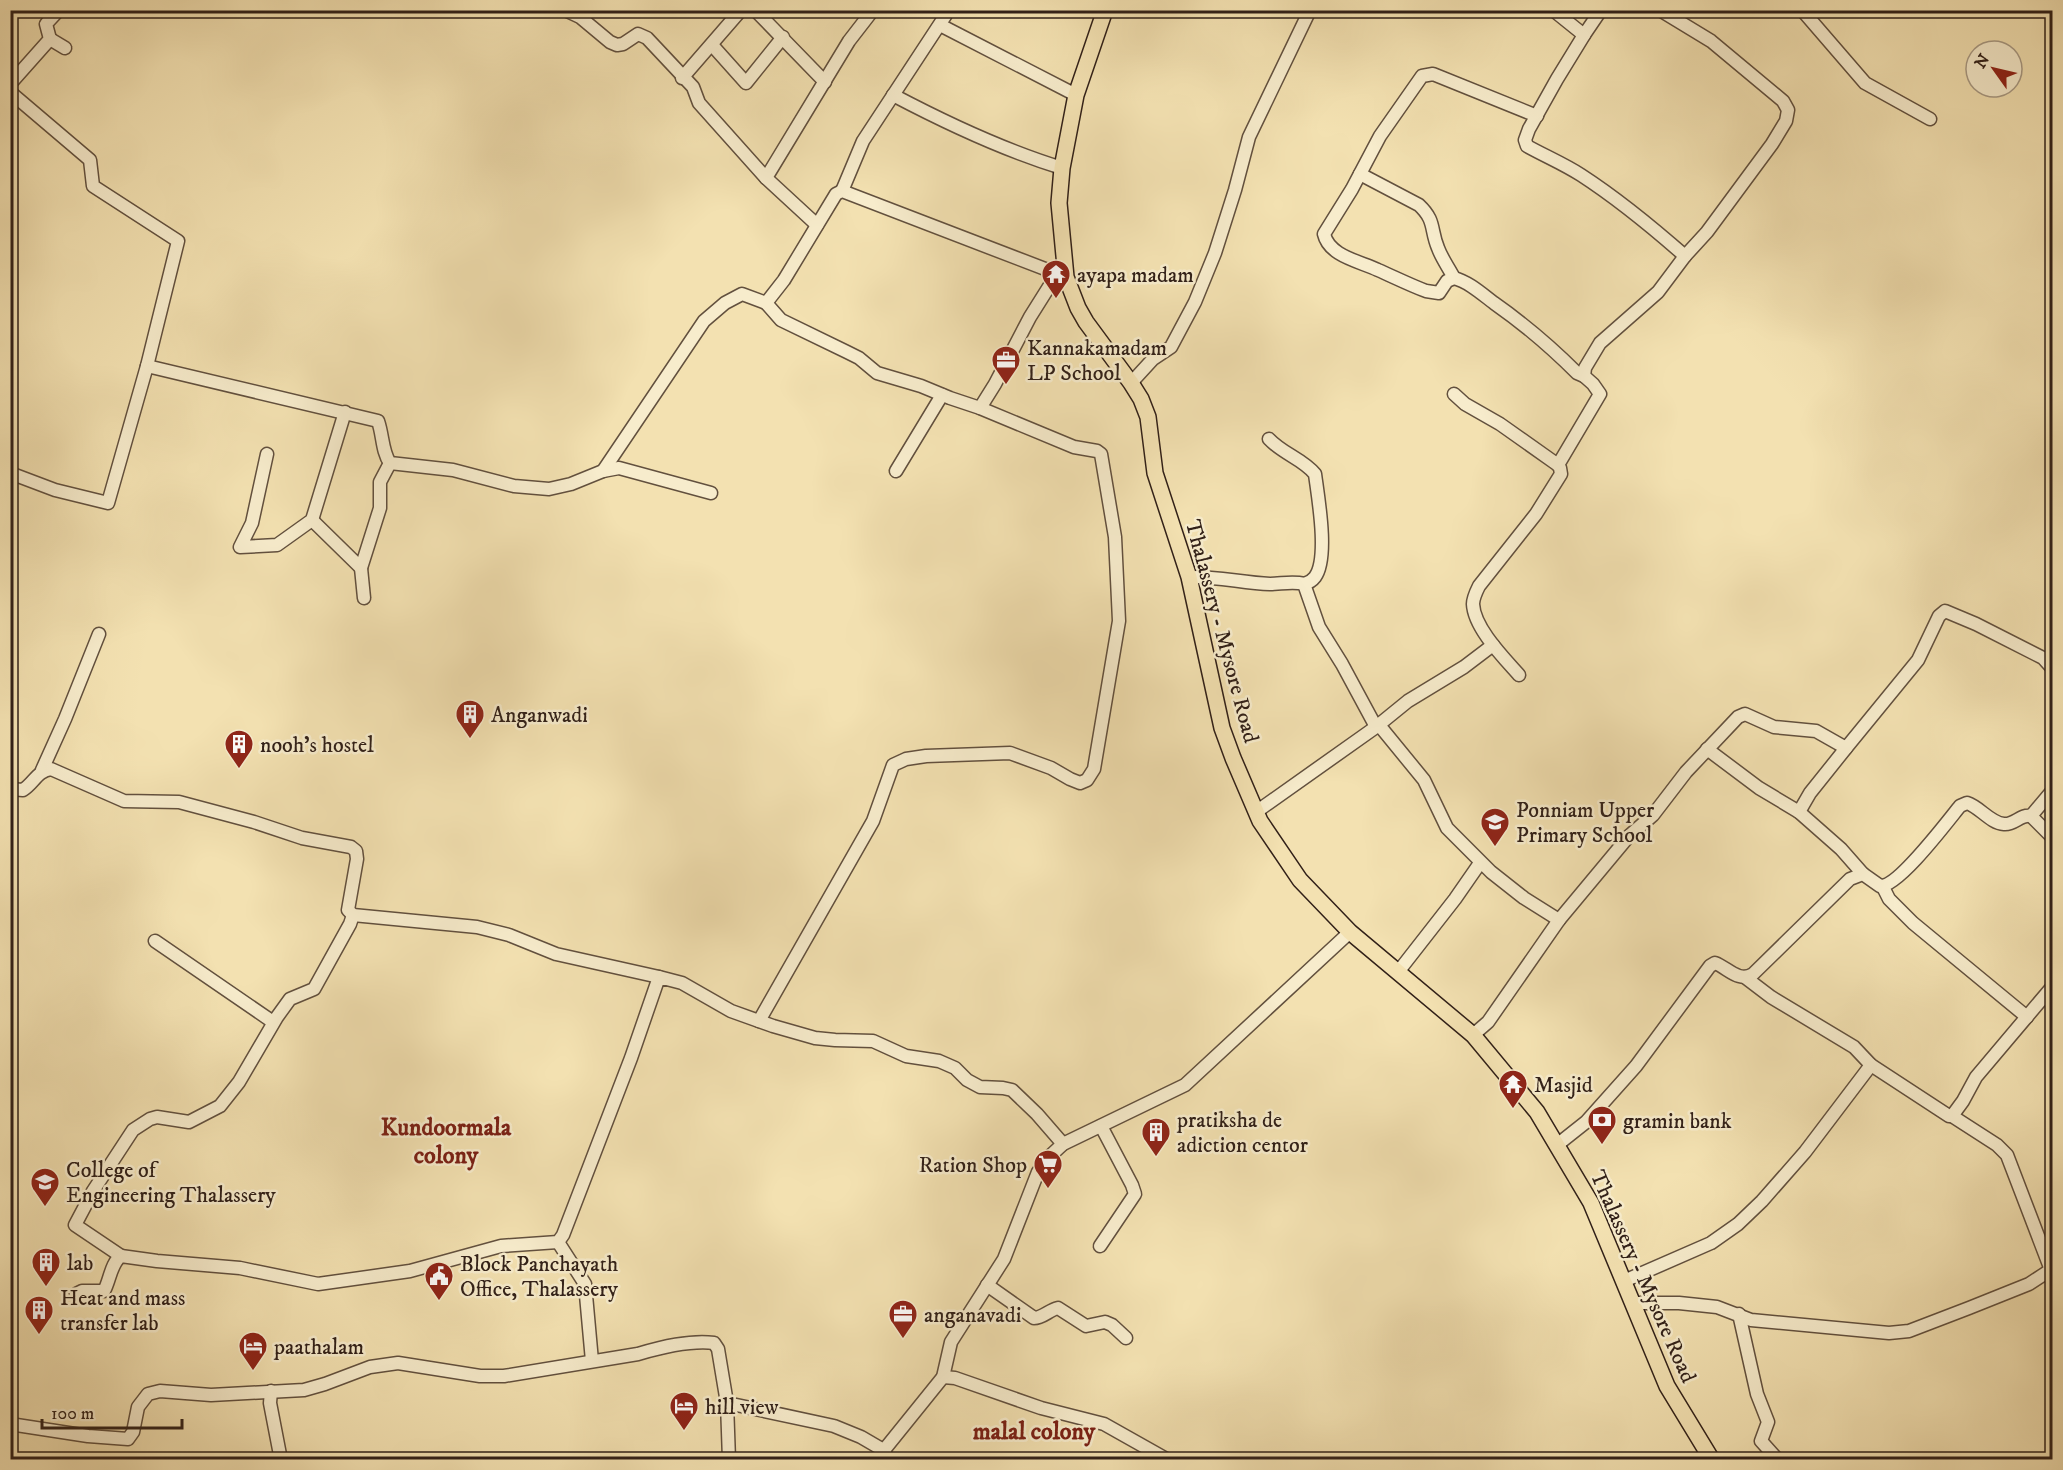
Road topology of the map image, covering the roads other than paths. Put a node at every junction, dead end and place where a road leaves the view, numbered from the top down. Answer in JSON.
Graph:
{"nodes":[{"id":1,"x":59,"y":10,"type":"edge"},
{"id":2,"x":565,"y":10,"type":"edge"},
{"id":3,"x":741,"y":10,"type":"edge"},
{"id":4,"x":755,"y":10,"type":"edge"},
{"id":5,"x":873,"y":10,"type":"edge"},
{"id":6,"x":949,"y":10,"type":"edge"},
{"id":7,"x":1105,"y":10,"type":"edge"},
{"id":8,"x":1311,"y":10,"type":"edge"},
{"id":9,"x":1553,"y":10,"type":"edge"},
{"id":10,"x":1601,"y":10,"type":"edge"},
{"id":11,"x":1660,"y":10,"type":"edge"},
{"id":12,"x":1802,"y":10,"type":"edge"},
{"id":13,"x":940,"y":25,"type":"junction"},
{"id":14,"x":1584,"y":35,"type":"junction"},
{"id":15,"x":783,"y":37,"type":"junction"},
{"id":16,"x":50,"y":39,"type":"junction"},
{"id":17,"x":712,"y":45,"type":"junction"},
{"id":18,"x":65,"y":48,"type":"dead end"},
{"id":19,"x":682,"y":78,"type":"junction"},
{"id":20,"x":825,"y":82,"type":"junction"},
{"id":21,"x":10,"y":84,"type":"edge"},
{"id":22,"x":10,"y":92,"type":"edge"},
{"id":23,"x":893,"y":95,"type":"junction"},
{"id":24,"x":1076,"y":95,"type":"junction"},
{"id":25,"x":1537,"y":116,"type":"junction"},
{"id":26,"x":1930,"y":119,"type":"dead end"},
{"id":27,"x":1062,"y":168,"type":"junction"},
{"id":28,"x":1360,"y":174,"type":"junction"},
{"id":29,"x":766,"y":178,"type":"junction"},
{"id":30,"x":842,"y":191,"type":"junction"},
{"id":31,"x":817,"y":225,"type":"junction"},
{"id":32,"x":1685,"y":255,"type":"junction"},
{"id":33,"x":1062,"y":276,"type":"junction"},
{"id":34,"x":1454,"y":278,"type":"junction"},
{"id":35,"x":766,"y":303,"type":"junction"},
{"id":36,"x":147,"y":366,"type":"junction"},
{"id":37,"x":1584,"y":376,"type":"junction"},
{"id":38,"x":1131,"y":382,"type":"junction"},
{"id":39,"x":1454,"y":394,"type":"dead end"},
{"id":40,"x":942,"y":395,"type":"junction"},
{"id":41,"x":980,"y":408,"type":"junction"},
{"id":42,"x":345,"y":412,"type":"junction"},
{"id":43,"x":1269,"y":439,"type":"dead end"},
{"id":44,"x":267,"y":454,"type":"dead end"},
{"id":45,"x":390,"y":463,"type":"junction"},
{"id":46,"x":1557,"y":465,"type":"junction"},
{"id":47,"x":603,"y":471,"type":"junction"},
{"id":48,"x":896,"y":471,"type":"dead end"},
{"id":49,"x":10,"y":473,"type":"edge"},
{"id":50,"x":711,"y":493,"type":"dead end"},
{"id":51,"x":312,"y":520,"type":"junction"},
{"id":52,"x":361,"y":568,"type":"junction"},
{"id":53,"x":1189,"y":577,"type":"junction"},
{"id":54,"x":1304,"y":584,"type":"junction"},
{"id":55,"x":364,"y":598,"type":"dead end"},
{"id":56,"x":99,"y":634,"type":"dead end"},
{"id":57,"x":1493,"y":645,"type":"junction"},
{"id":58,"x":2052,"y":668,"type":"edge"},
{"id":59,"x":1519,"y":675,"type":"dead end"},
{"id":60,"x":1377,"y":726,"type":"junction"},
{"id":61,"x":1846,"y":748,"type":"junction"},
{"id":62,"x":1707,"y":749,"type":"junction"},
{"id":63,"x":42,"y":770,"type":"junction"},
{"id":64,"x":10,"y":789,"type":"edge"},
{"id":65,"x":2052,"y":791,"type":"edge"},
{"id":66,"x":1256,"y":812,"type":"junction"},
{"id":67,"x":1799,"y":812,"type":"junction"},
{"id":68,"x":2031,"y":816,"type":"junction"},
{"id":69,"x":2052,"y":837,"type":"edge"},
{"id":70,"x":1480,"y":863,"type":"junction"},
{"id":71,"x":1863,"y":874,"type":"junction"},
{"id":72,"x":1883,"y":887,"type":"junction"},
{"id":73,"x":353,"y":915,"type":"junction"},
{"id":74,"x":1559,"y":920,"type":"junction"},
{"id":75,"x":1350,"y":932,"type":"junction"},
{"id":76,"x":155,"y":941,"type":"dead end"},
{"id":77,"x":1398,"y":972,"type":"junction"},
{"id":78,"x":659,"y":977,"type":"junction"},
{"id":79,"x":1746,"y":978,"type":"junction"},
{"id":80,"x":2052,"y":987,"type":"edge"},
{"id":81,"x":2027,"y":1017,"type":"junction"},
{"id":82,"x":759,"y":1021,"type":"junction"},
{"id":83,"x":273,"y":1022,"type":"junction"},
{"id":84,"x":1473,"y":1035,"type":"junction"},
{"id":85,"x":1871,"y":1065,"type":"junction"},
{"id":86,"x":1952,"y":1116,"type":"junction"},
{"id":87,"x":1101,"y":1126,"type":"junction"},
{"id":88,"x":1063,"y":1144,"type":"junction"},
{"id":89,"x":1557,"y":1145,"type":"junction"},
{"id":90,"x":558,"y":1242,"type":"junction"},
{"id":91,"x":1100,"y":1246,"type":"dead end"},
{"id":92,"x":121,"y":1256,"type":"junction"},
{"id":93,"x":2052,"y":1269,"type":"edge"},
{"id":94,"x":1624,"y":1281,"type":"junction"},
{"id":95,"x":987,"y":1285,"type":"junction"},
{"id":96,"x":76,"y":1294,"type":"dead end"},
{"id":97,"x":1633,"y":1303,"type":"junction"},
{"id":98,"x":1739,"y":1314,"type":"junction"},
{"id":99,"x":1126,"y":1338,"type":"dead end"},
{"id":100,"x":591,"y":1361,"type":"junction"},
{"id":101,"x":943,"y":1377,"type":"junction"},
{"id":102,"x":271,"y":1391,"type":"junction"},
{"id":103,"x":727,"y":1403,"type":"junction"},
{"id":104,"x":10,"y":1424,"type":"edge"},
{"id":105,"x":881,"y":1455,"type":"edge"},
{"id":106,"x":281,"y":1460,"type":"edge"},
{"id":107,"x":729,"y":1460,"type":"edge"},
{"id":108,"x":1168,"y":1460,"type":"edge"},
{"id":109,"x":1712,"y":1460,"type":"edge"},
{"id":110,"x":1778,"y":1460,"type":"edge"}],
"edges":[{"from":1,"to":16,"type":"street"},
{"from":2,"to":19,"type":"street"},
{"from":3,"to":17,"type":"street"},
{"from":4,"to":15,"type":"street"},
{"from":5,"to":20,"type":"street"},
{"from":6,"to":13,"type":"street"},
{"from":7,"to":24,"type":"main road","name":"Thalassery - Mysore Road"},
{"from":8,"to":38,"type":"street"},
{"from":9,"to":14,"type":"street"},
{"from":10,"to":14,"type":"street"},
{"from":11,"to":32,"type":"street"},
{"from":12,"to":26,"type":"street"},
{"from":13,"to":23,"type":"street"},
{"from":13,"to":24,"type":"street"},
{"from":14,"to":25,"type":"street"},
{"from":15,"to":17,"type":"street"},
{"from":15,"to":20,"type":"street"},
{"from":16,"to":18,"type":"street"},
{"from":16,"to":21,"type":"street"},
{"from":17,"to":19,"type":"street"},
{"from":19,"to":29,"type":"street"},
{"from":20,"to":29,"type":"street"},
{"from":22,"to":36,"type":"street"},
{"from":23,"to":27,"type":"street"},
{"from":23,"to":30,"type":"street"},
{"from":24,"to":27,"type":"main road","name":"Thalassery - Mysore Road"},
{"from":25,"to":28,"type":"street"},
{"from":25,"to":32,"type":"street"},
{"from":27,"to":33,"type":"main road","name":"Thalassery - Mysore Road"},
{"from":28,"to":34,"type":"street"},
{"from":28,"to":34,"type":"street"},
{"from":29,"to":31,"type":"street"},
{"from":30,"to":31,"type":"street"},
{"from":30,"to":33,"type":"street"},
{"from":31,"to":35,"type":"street"},
{"from":32,"to":37,"type":"street"},
{"from":33,"to":38,"type":"main road","name":"Thalassery - Mysore Road"},
{"from":33,"to":41,"type":"street"},
{"from":34,"to":37,"type":"street"},
{"from":35,"to":40,"type":"street"},
{"from":35,"to":47,"type":"street"},
{"from":36,"to":42,"type":"street"},
{"from":36,"to":49,"type":"street"},
{"from":37,"to":46,"type":"street"},
{"from":38,"to":53,"type":"main road","name":"Thalassery - Mysore Road"},
{"from":39,"to":46,"type":"street"},
{"from":40,"to":41,"type":"street"},
{"from":40,"to":48,"type":"street"},
{"from":41,"to":82,"type":"street"},
{"from":42,"to":45,"type":"street"},
{"from":42,"to":51,"type":"street"},
{"from":43,"to":54,"type":"street"},
{"from":44,"to":51,"type":"street"},
{"from":45,"to":47,"type":"street"},
{"from":45,"to":52,"type":"street"},
{"from":46,"to":57,"type":"street"},
{"from":47,"to":50,"type":"street"},
{"from":51,"to":52,"type":"street"},
{"from":52,"to":55,"type":"street"},
{"from":53,"to":54,"type":"street"},
{"from":53,"to":66,"type":"main road","name":"Thalassery - Mysore Road"},
{"from":54,"to":60,"type":"street"},
{"from":56,"to":63,"type":"street"},
{"from":57,"to":59,"type":"street"},
{"from":57,"to":60,"type":"street"},
{"from":58,"to":61,"type":"street"},
{"from":60,"to":66,"type":"street"},
{"from":60,"to":70,"type":"street"},
{"from":61,"to":62,"type":"street"},
{"from":61,"to":67,"type":"street"},
{"from":62,"to":67,"type":"street"},
{"from":62,"to":74,"type":"street"},
{"from":63,"to":64,"type":"street"},
{"from":63,"to":73,"type":"street"},
{"from":65,"to":68,"type":"street"},
{"from":66,"to":75,"type":"main road","name":"Thalassery - Mysore Road"},
{"from":67,"to":71,"type":"street"},
{"from":68,"to":69,"type":"street"},
{"from":68,"to":72,"type":"street"},
{"from":70,"to":74,"type":"street"},
{"from":70,"to":77,"type":"street"},
{"from":71,"to":72,"type":"street"},
{"from":71,"to":79,"type":"street"},
{"from":72,"to":81,"type":"street"},
{"from":73,"to":78,"type":"street"},
{"from":73,"to":83,"type":"street"},
{"from":74,"to":84,"type":"street"},
{"from":75,"to":77,"type":"main road","name":"Thalassery - Mysore Road"},
{"from":75,"to":87,"type":"street"},
{"from":76,"to":83,"type":"street"},
{"from":77,"to":84,"type":"main road","name":"Thalassery - Mysore Road"},
{"from":78,"to":82,"type":"street"},
{"from":78,"to":90,"type":"street"},
{"from":79,"to":85,"type":"street"},
{"from":79,"to":89,"type":"street"},
{"from":80,"to":81,"type":"street"},
{"from":81,"to":86,"type":"street"},
{"from":82,"to":88,"type":"street"},
{"from":83,"to":92,"type":"street"},
{"from":84,"to":89,"type":"main road","name":"Thalassery - Mysore Road"},
{"from":85,"to":86,"type":"street"},
{"from":85,"to":94,"type":"street"},
{"from":86,"to":93,"type":"street"},
{"from":87,"to":88,"type":"street"},
{"from":87,"to":91,"type":"street"},
{"from":88,"to":95,"type":"street"},
{"from":89,"to":94,"type":"main road","name":"Thalassery - Mysore Road"},
{"from":90,"to":92,"type":"street"},
{"from":90,"to":100,"type":"street"},
{"from":92,"to":96,"type":"street"},
{"from":93,"to":98,"type":"street"},
{"from":94,"to":97,"type":"main road","name":"Thalassery - Mysore Road"},
{"from":95,"to":99,"type":"street"},
{"from":95,"to":101,"type":"street"},
{"from":97,"to":98,"type":"street"},
{"from":97,"to":109,"type":"main road","name":"Thalassery - Mysore Road"},
{"from":98,"to":110,"type":"street"},
{"from":100,"to":102,"type":"street"},
{"from":100,"to":103,"type":"street"},
{"from":101,"to":105,"type":"street"},
{"from":101,"to":108,"type":"street"},
{"from":102,"to":104,"type":"street"},
{"from":102,"to":106,"type":"street"},
{"from":103,"to":105,"type":"street"},
{"from":103,"to":107,"type":"street"}]}
